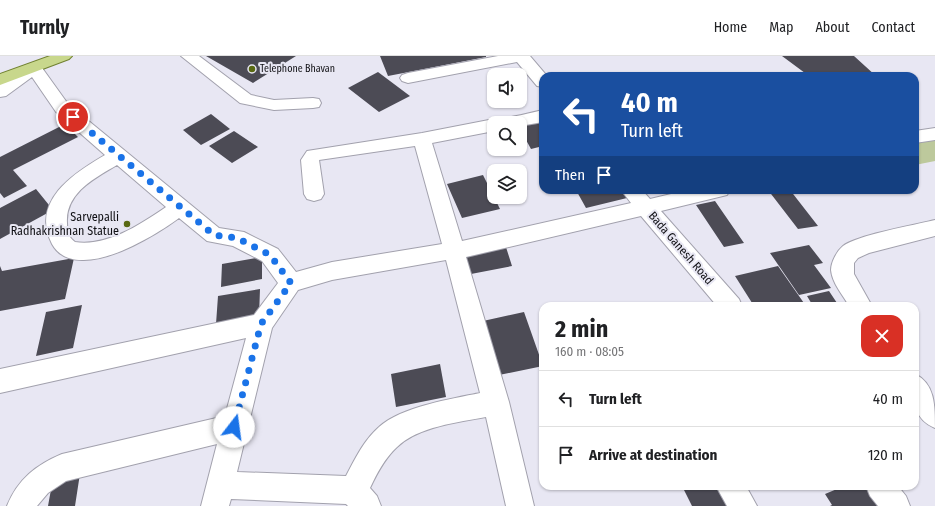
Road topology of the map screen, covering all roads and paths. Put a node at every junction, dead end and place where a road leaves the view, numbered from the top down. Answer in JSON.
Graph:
{"nodes":[{"id":1,"x":64,"y":56,"type":"edge"},
{"id":2,"x":189,"y":56,"type":"edge"},
{"id":3,"x":521,"y":56,"type":"edge"},
{"id":4,"x":31,"y":62,"type":"edge"},
{"id":5,"x":0,"y":67,"type":"edge"},
{"id":6,"x":539,"y":77,"type":"edge"},
{"id":7,"x":408,"y":78,"type":"dead end"},
{"id":8,"x":0,"y":80,"type":"edge"},
{"id":9,"x":0,"y":92,"type":"edge"},
{"id":10,"x":313,"y":102,"type":"dead end"},
{"id":11,"x":539,"y":117,"type":"edge"},
{"id":12,"x":527,"y":119,"type":"edge"},
{"id":13,"x":487,"y":126,"type":"edge"},
{"id":14,"x":935,"y":134,"type":"edge"},
{"id":15,"x":919,"y":136,"type":"edge"},
{"id":16,"x":422,"y":139,"type":"junction"},
{"id":17,"x":118,"y":156,"type":"junction"},
{"id":18,"x":314,"y":194,"type":"dead end"},
{"id":19,"x":634,"y":194,"type":"edge"},
{"id":20,"x":704,"y":194,"type":"edge"},
{"id":21,"x":180,"y":207,"type":"junction"},
{"id":22,"x":646,"y":208,"type":"junction"},
{"id":23,"x":935,"y":228,"type":"edge"},
{"id":24,"x":454,"y":251,"type":"junction"},
{"id":25,"x":291,"y":283,"type":"junction"},
{"id":26,"x":728,"y":302,"type":"edge"},
{"id":27,"x":859,"y":302,"type":"edge"},
{"id":28,"x":261,"y":324,"type":"junction"},
{"id":29,"x":0,"y":380,"type":"edge"},
{"id":30,"x":919,"y":392,"type":"edge"},
{"id":31,"x":496,"y":402,"type":"junction"},
{"id":32,"x":935,"y":415,"type":"edge"},
{"id":33,"x":234,"y":427,"type":"junction"},
{"id":34,"x":733,"y":490,"type":"edge"},
{"id":35,"x":883,"y":490,"type":"edge"},
{"id":36,"x":217,"y":496,"type":"edge"},
{"id":37,"x":360,"y":498,"type":"edge"},
{"id":38,"x":21,"y":506,"type":"edge"},
{"id":39,"x":520,"y":506,"type":"edge"},
{"id":40,"x":743,"y":506,"type":"edge"},
{"id":41,"x":896,"y":506,"type":"edge"}],
"edges":[{"from":1,"to":4,"type":"main road"},
{"from":2,"to":10,"type":"street"},
{"from":3,"to":6,"type":"street"},
{"from":3,"to":7,"type":"street"},
{"from":4,"to":5,"type":"main road"},
{"from":4,"to":8,"type":"main road"},
{"from":4,"to":9,"type":"street"},
{"from":4,"to":17,"type":"street"},
{"from":11,"to":12,"type":"street"},
{"from":13,"to":16,"type":"street"},
{"from":14,"to":15,"type":"street"},
{"from":16,"to":18,"type":"street"},
{"from":16,"to":24,"type":"street"},
{"from":17,"to":21,"type":"street"},
{"from":17,"to":21,"type":"street"},
{"from":19,"to":22,"type":"street","name":"Bada Ganesh Road"},
{"from":20,"to":22,"type":"street"},
{"from":21,"to":25,"type":"street"},
{"from":22,"to":24,"type":"street"},
{"from":22,"to":26,"type":"street","name":"Bada Ganesh Road"},
{"from":23,"to":27,"type":"street"},
{"from":24,"to":25,"type":"street"},
{"from":24,"to":31,"type":"street"},
{"from":25,"to":28,"type":"street"},
{"from":28,"to":29,"type":"street"},
{"from":28,"to":33,"type":"street"},
{"from":30,"to":32,"type":"street"},
{"from":31,"to":37,"type":"street"},
{"from":31,"to":39,"type":"street"},
{"from":33,"to":36,"type":"street"},
{"from":33,"to":38,"type":"street"},
{"from":34,"to":40,"type":"street"},
{"from":35,"to":41,"type":"street"},
{"from":36,"to":37,"type":"street"}]}
